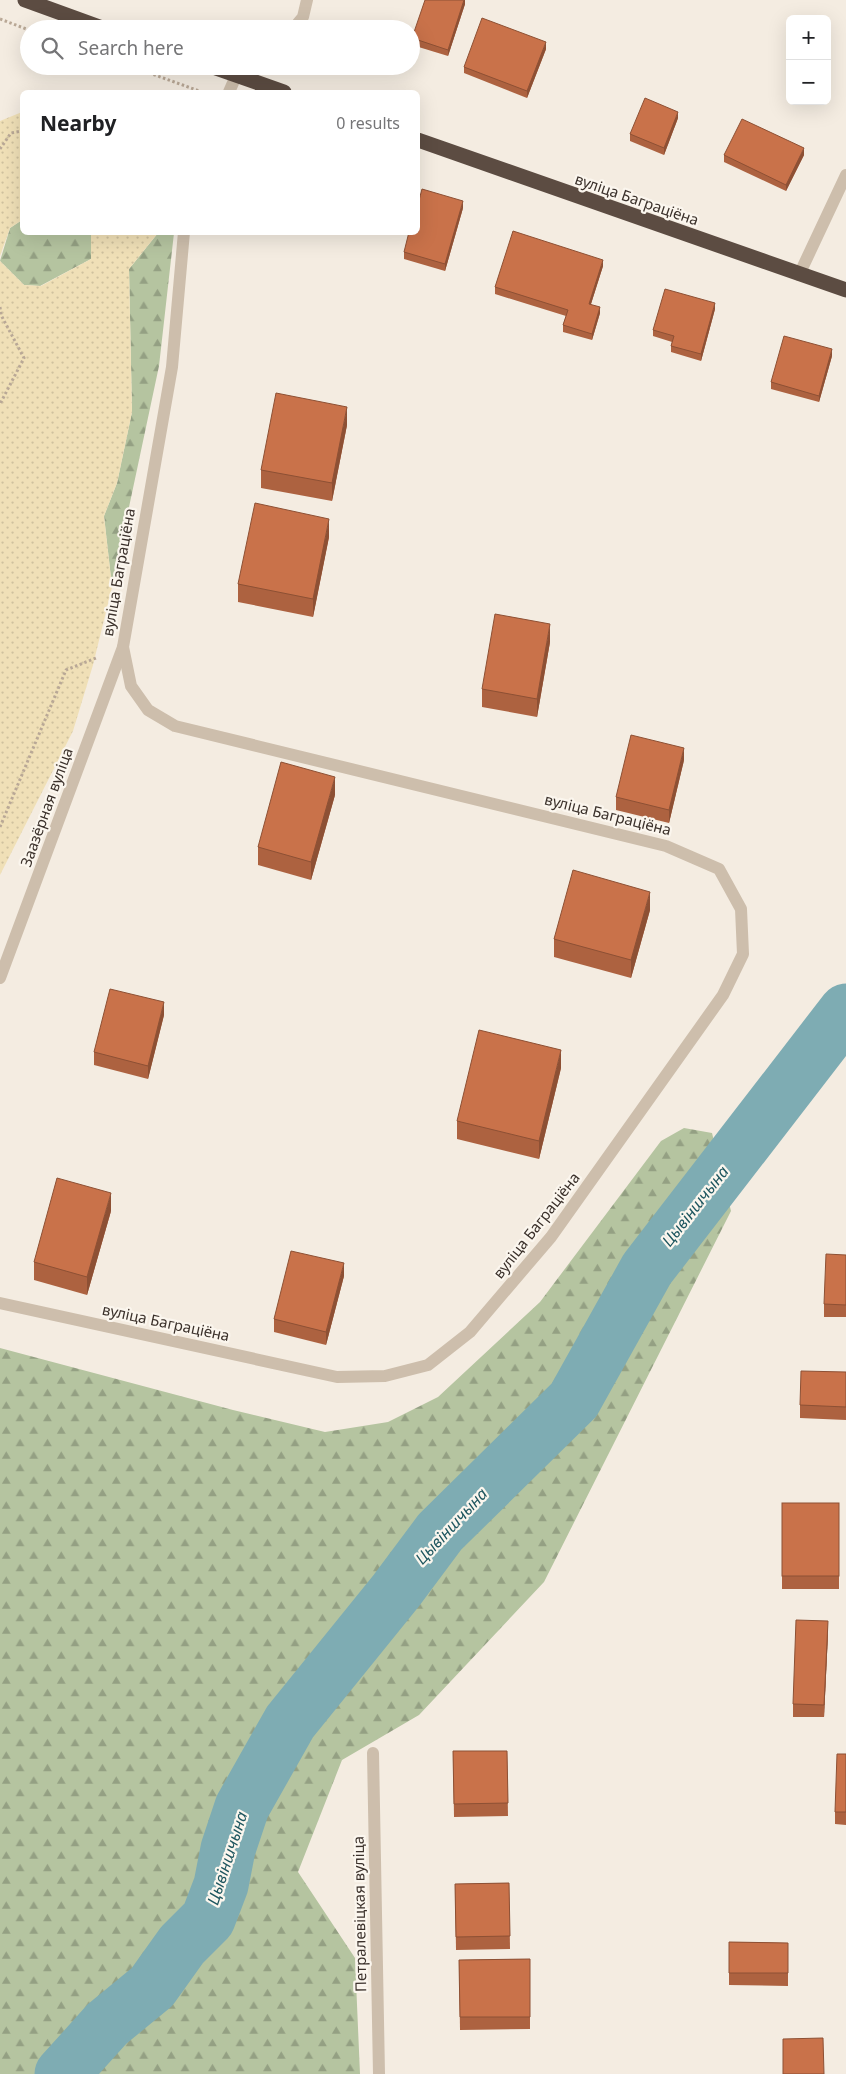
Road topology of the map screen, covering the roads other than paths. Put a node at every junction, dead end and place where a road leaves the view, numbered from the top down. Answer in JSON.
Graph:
{"nodes":[{"id":1,"x":25,"y":0,"type":"edge"},
{"id":2,"x":307,"y":0,"type":"edge"},
{"id":3,"x":80,"y":20,"type":"edge"},
{"id":4,"x":300,"y":20,"type":"edge"},
{"id":5,"x":236,"y":76,"type":"joint"},
{"id":6,"x":230,"y":90,"type":"edge"},
{"id":7,"x":278,"y":90,"type":"edge"},
{"id":8,"x":420,"y":141,"type":"edge"},
{"id":9,"x":846,"y":175,"type":"edge"},
{"id":10,"x":184,"y":235,"type":"edge"},
{"id":11,"x":799,"y":275,"type":"junction"},
{"id":12,"x":846,"y":290,"type":"edge"},
{"id":13,"x":123,"y":648,"type":"junction"},
{"id":14,"x":0,"y":978,"type":"edge"},
{"id":15,"x":0,"y":1303,"type":"edge"},
{"id":16,"x":373,"y":1753,"type":"dead end"},
{"id":17,"x":379,"y":2074,"type":"edge"}],
"edges":[{"from":1,"to":3,"type":"highway"},
{"from":2,"to":4,"type":"street"},
{"from":5,"to":6,"type":"street"},
{"from":5,"to":7,"type":"highway"},
{"from":8,"to":11,"type":"highway","name":"вуліца Баграціёна"},
{"from":9,"to":11,"type":"street"},
{"from":10,"to":13,"type":"street","name":"вуліца Баграціёна"},
{"from":11,"to":12,"type":"highway","name":"вуліца Баграціёна"},
{"from":13,"to":14,"type":"street","name":"Заазёрная вуліца"},
{"from":13,"to":15,"type":"street","name":"вуліца Баграціёна"},
{"from":16,"to":17,"type":"street","name":"Петралевіцкая вуліца"}]}
